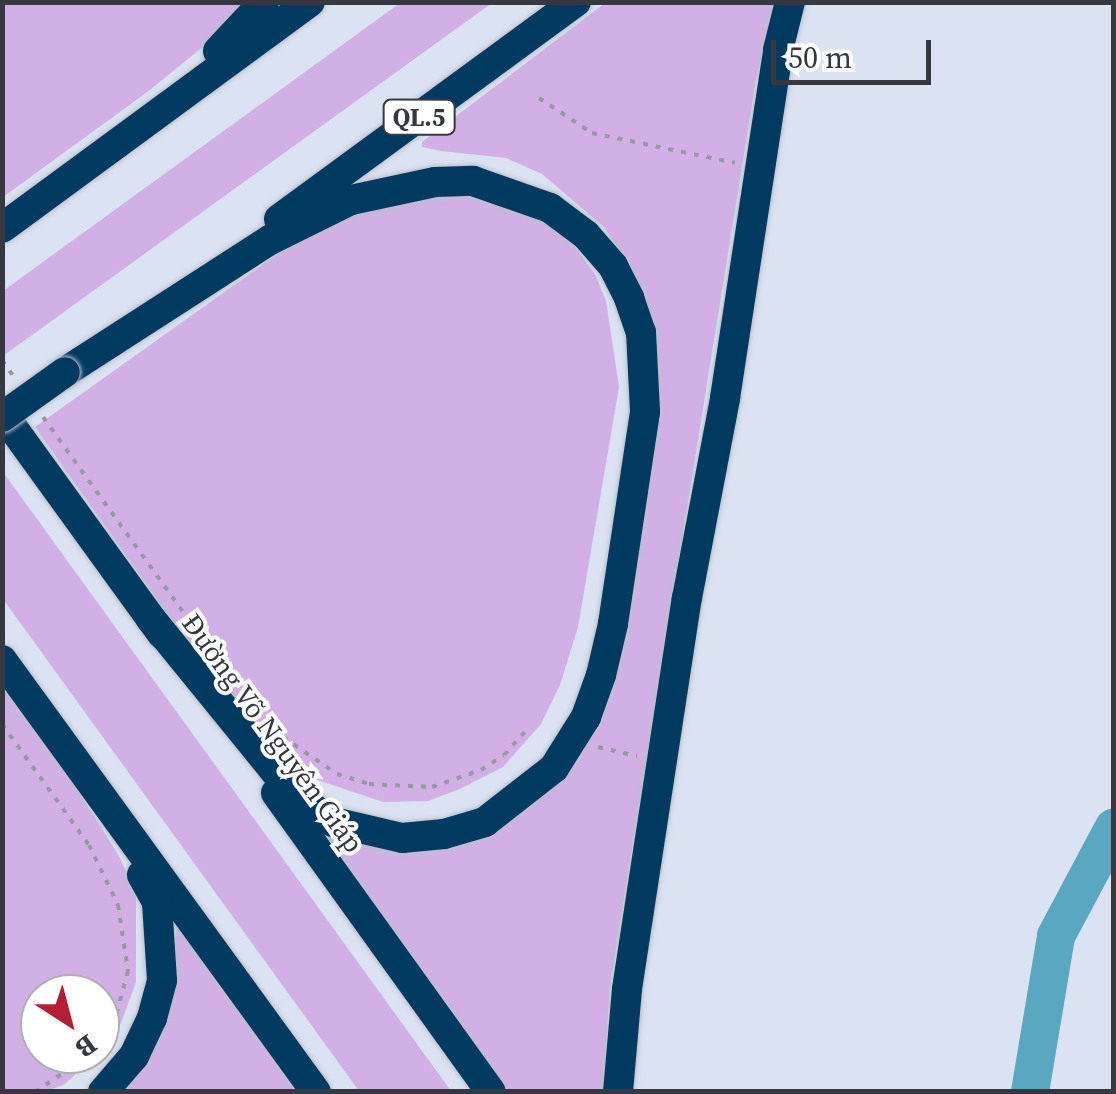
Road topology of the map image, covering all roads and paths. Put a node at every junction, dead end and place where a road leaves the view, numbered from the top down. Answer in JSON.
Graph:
{"nodes":[{"id":1,"x":264,"y":2,"type":"edge"},
{"id":2,"x":310,"y":2,"type":"edge"},
{"id":3,"x":576,"y":2,"type":"edge"},
{"id":4,"x":790,"y":2,"type":"edge"},
{"id":5,"x":539,"y":98,"type":"dead end"},
{"id":6,"x":167,"y":100,"type":"junction"},
{"id":7,"x":740,"y":164,"type":"dead end"},
{"id":8,"x":2,"y":226,"type":"edge"},
{"id":9,"x":266,"y":236,"type":"junction"},
{"id":10,"x":2,"y":360,"type":"edge"},
{"id":11,"x":14,"y":376,"type":"dead end"},
{"id":12,"x":37,"y":408,"type":"dead end"},
{"id":13,"x":2,"y":415,"type":"edge"},
{"id":14,"x":151,"y":619,"type":"junction"},
{"id":15,"x":208,"y":647,"type":"dead end"},
{"id":16,"x":2,"y":660,"type":"edge"},
{"id":17,"x":36,"y":707,"type":"junction"},
{"id":18,"x":2,"y":724,"type":"edge"},
{"id":19,"x":530,"y":726,"type":"dead end"},
{"id":20,"x":283,"y":737,"type":"dead end"},
{"id":21,"x":590,"y":745,"type":"dead end"},
{"id":22,"x":637,"y":756,"type":"dead end"},
{"id":23,"x":120,"y":1000,"type":"edge"},
{"id":24,"x":63,"y":1074,"type":"edge"},
{"id":25,"x":36,"y":1092,"type":"edge"},
{"id":26,"x":103,"y":1092,"type":"edge"},
{"id":27,"x":316,"y":1092,"type":"edge"},
{"id":28,"x":491,"y":1092,"type":"edge"},
{"id":29,"x":618,"y":1092,"type":"edge"}],
"edges":[{"from":1,"to":6,"type":"highway"},
{"from":2,"to":6,"type":"highway"},
{"from":3,"to":9,"type":"highway","number":"QL.5"},
{"from":4,"to":29,"type":"highway"},
{"from":5,"to":7,"type":"path"},
{"from":6,"to":8,"type":"highway"},
{"from":9,"to":13,"type":"highway","bridge":true},
{"from":9,"to":14,"type":"highway"},
{"from":10,"to":11,"type":"path"},
{"from":12,"to":15,"type":"path"},
{"from":13,"to":14,"type":"highway","name":"Đường Võ Nguyên Giáp"},
{"from":14,"to":28,"type":"highway","name":"Đường Võ Nguyên Giáp"},
{"from":16,"to":17,"type":"highway"},
{"from":17,"to":26,"type":"highway"},
{"from":17,"to":27,"type":"highway"},
{"from":18,"to":23,"type":"path"},
{"from":19,"to":20,"type":"path"},
{"from":21,"to":22,"type":"path"},
{"from":24,"to":25,"type":"path"}]}
